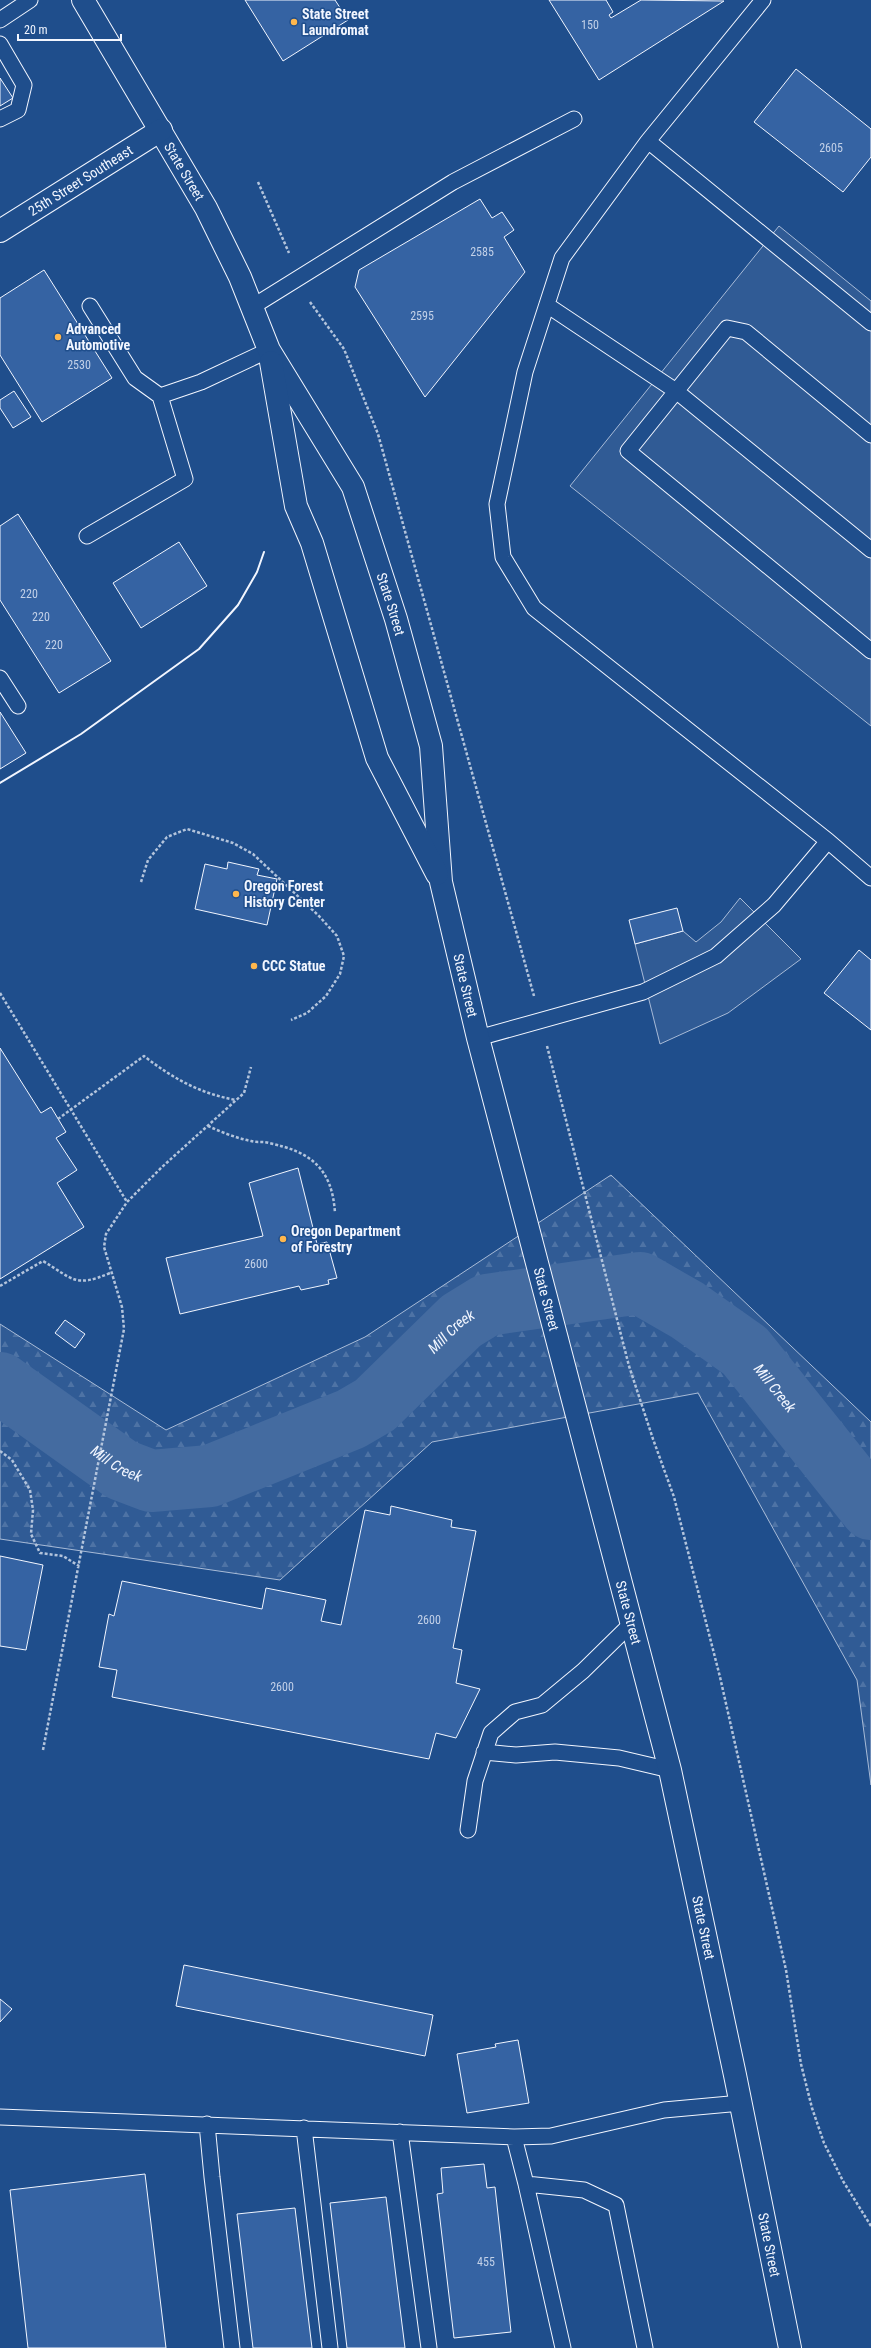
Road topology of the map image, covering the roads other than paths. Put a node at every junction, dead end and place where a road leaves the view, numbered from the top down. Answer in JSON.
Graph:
{"nodes":[{"id":1,"x":30,"y":0,"type":"edge"},
{"id":2,"x":83,"y":0,"type":"edge"},
{"id":3,"x":763,"y":0,"type":"edge"},
{"id":4,"x":0,"y":20,"type":"edge"},
{"id":5,"x":0,"y":44,"type":"edge"},
{"id":6,"x":0,"y":119,"type":"edge"},
{"id":7,"x":574,"y":119,"type":"dead end"},
{"id":8,"x":161,"y":130,"type":"junction"},
{"id":9,"x":648,"y":140,"type":"junction"},
{"id":10,"x":0,"y":231,"type":"edge"},
{"id":11,"x":547,"y":305,"type":"junction"},
{"id":12,"x":90,"y":306,"type":"dead end"},
{"id":13,"x":252,"y":307,"type":"junction"},
{"id":14,"x":871,"y":323,"type":"edge"},
{"id":15,"x":269,"y":350,"type":"junction"},
{"id":16,"x":676,"y":391,"type":"junction"},
{"id":17,"x":160,"y":396,"type":"junction"},
{"id":18,"x":871,"y":434,"type":"edge"},
{"id":19,"x":87,"y":536,"type":"dead end"},
{"id":20,"x":871,"y":550,"type":"edge"},
{"id":21,"x":871,"y":651,"type":"edge"},
{"id":22,"x":0,"y":678,"type":"edge"},
{"id":23,"x":18,"y":706,"type":"dead end"},
{"id":24,"x":828,"y":841,"type":"junction"},
{"id":25,"x":871,"y":878,"type":"edge"},
{"id":26,"x":441,"y":882,"type":"junction"},
{"id":27,"x":478,"y":1038,"type":"junction"},
{"id":28,"x":633,"y":1622,"type":"junction"},
{"id":29,"x":484,"y":1752,"type":"junction"},
{"id":30,"x":670,"y":1770,"type":"junction"},
{"id":31,"x":468,"y":1830,"type":"dead end"},
{"id":32,"x":741,"y":2103,"type":"junction"},
{"id":33,"x":0,"y":2117,"type":"edge"},
{"id":34,"x":207,"y":2124,"type":"junction"},
{"id":35,"x":304,"y":2128,"type":"junction"},
{"id":36,"x":400,"y":2132,"type":"junction"},
{"id":37,"x":514,"y":2137,"type":"junction"},
{"id":38,"x":526,"y":2184,"type":"junction"},
{"id":39,"x":232,"y":2348,"type":"edge"},
{"id":40,"x":330,"y":2348,"type":"edge"},
{"id":41,"x":429,"y":2348,"type":"edge"},
{"id":42,"x":564,"y":2348,"type":"edge"},
{"id":43,"x":644,"y":2348,"type":"edge"},
{"id":44,"x":790,"y":2348,"type":"edge"}],
"edges":[{"from":1,"to":4,"type":"lane"},
{"from":2,"to":8,"type":"main road","name":"State Street"},
{"from":3,"to":9,"type":"lane"},
{"from":5,"to":6,"type":"lane"},
{"from":7,"to":13,"type":"lane"},
{"from":8,"to":10,"type":"main road","name":"25th Street Southeast"},
{"from":8,"to":13,"type":"main road","name":"State Street"},
{"from":9,"to":11,"type":"lane"},
{"from":9,"to":14,"type":"lane"},
{"from":11,"to":16,"type":"lane"},
{"from":11,"to":24,"type":"lane"},
{"from":12,"to":17,"type":"lane"},
{"from":13,"to":15,"type":"main road","name":"State Street"},
{"from":15,"to":17,"type":"lane"},
{"from":15,"to":26,"type":"main road","name":"State Street"},
{"from":15,"to":26,"type":"main road","name":"State Street"},
{"from":16,"to":18,"type":"lane"},
{"from":16,"to":20,"type":"lane"},
{"from":16,"to":21,"type":"lane"},
{"from":17,"to":19,"type":"lane"},
{"from":22,"to":23,"type":"lane"},
{"from":24,"to":25,"type":"lane"},
{"from":24,"to":27,"type":"lane"},
{"from":26,"to":27,"type":"main road","name":"State Street"},
{"from":27,"to":28,"type":"main road","name":"State Street"},
{"from":28,"to":29,"type":"lane"},
{"from":28,"to":30,"type":"main road","name":"State Street"},
{"from":29,"to":30,"type":"lane"},
{"from":29,"to":31,"type":"lane"},
{"from":30,"to":32,"type":"main road","name":"State Street"},
{"from":32,"to":37,"type":"lane"},
{"from":32,"to":44,"type":"main road","name":"State Street"},
{"from":33,"to":34,"type":"lane"},
{"from":34,"to":35,"type":"lane"},
{"from":34,"to":39,"type":"lane"},
{"from":35,"to":36,"type":"lane"},
{"from":35,"to":40,"type":"lane"},
{"from":36,"to":37,"type":"lane"},
{"from":36,"to":41,"type":"lane"},
{"from":37,"to":38,"type":"lane"},
{"from":38,"to":42,"type":"lane"},
{"from":38,"to":43,"type":"lane"}]}
